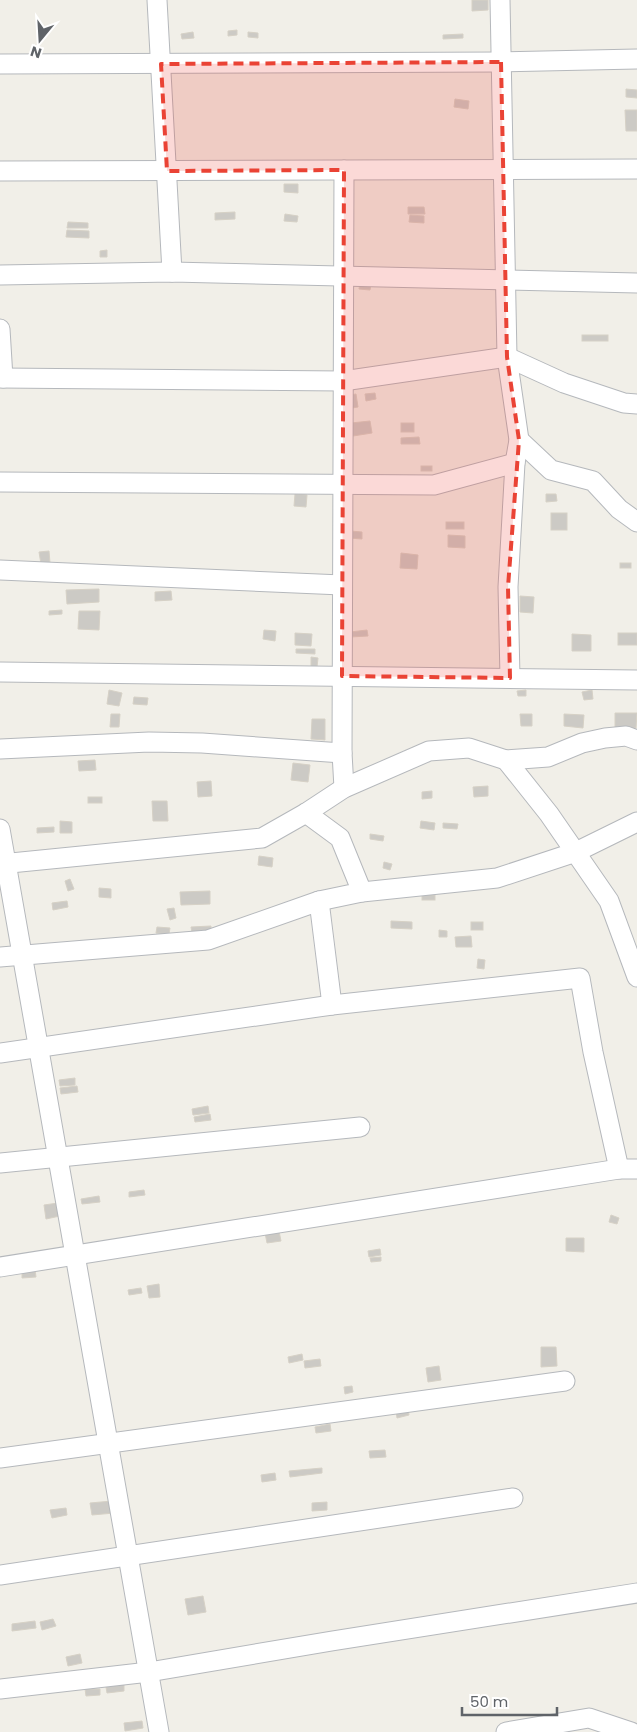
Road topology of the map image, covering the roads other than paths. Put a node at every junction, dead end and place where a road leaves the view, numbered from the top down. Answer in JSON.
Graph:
{"nodes":[{"id":1,"x":157,"y":0,"type":"edge"},
{"id":2,"x":500,"y":0,"type":"edge"},
{"id":3,"x":637,"y":59,"type":"edge"},
{"id":4,"x":501,"y":62,"type":"junction"},
{"id":5,"x":0,"y":64,"type":"edge"},
{"id":6,"x":161,"y":64,"type":"junction"},
{"id":7,"x":503,"y":169,"type":"junction"},
{"id":8,"x":637,"y":169,"type":"edge"},
{"id":9,"x":344,"y":170,"type":"junction"},
{"id":10,"x":0,"y":171,"type":"edge"},
{"id":11,"x":166,"y":171,"type":"junction"},
{"id":12,"x":172,"y":272,"type":"junction"},
{"id":13,"x":0,"y":275,"type":"edge"},
{"id":14,"x":343,"y":276,"type":"junction"},
{"id":15,"x":504,"y":280,"type":"junction"},
{"id":16,"x":637,"y":283,"type":"edge"},
{"id":17,"x":0,"y":329,"type":"edge"},
{"id":18,"x":507,"y":357,"type":"junction"},
{"id":19,"x":1,"y":378,"type":"edge"},
{"id":20,"x":343,"y":381,"type":"junction"},
{"id":21,"x":637,"y":404,"type":"edge"},
{"id":22,"x":519,"y":440,"type":"junction"},
{"id":23,"x":514,"y":464,"type":"junction"},
{"id":24,"x":0,"y":482,"type":"edge"},
{"id":25,"x":343,"y":485,"type":"junction"},
{"id":26,"x":637,"y":522,"type":"edge"},
{"id":27,"x":0,"y":570,"type":"edge"},
{"id":28,"x":342,"y":585,"type":"junction"},
{"id":29,"x":0,"y":672,"type":"edge"},
{"id":30,"x":342,"y":676,"type":"junction"},
{"id":31,"x":510,"y":678,"type":"junction"},
{"id":32,"x":637,"y":680,"type":"edge"},
{"id":33,"x":637,"y":740,"type":"edge"},
{"id":34,"x":0,"y":749,"type":"edge"},
{"id":35,"x":342,"y":753,"type":"junction"},
{"id":36,"x":506,"y":760,"type":"junction"},
{"id":37,"x":344,"y":788,"type":"junction"},
{"id":38,"x":306,"y":813,"type":"junction"},
{"id":39,"x":637,"y":822,"type":"edge"},
{"id":40,"x":0,"y":829,"type":"edge"},
{"id":41,"x":576,"y":852,"type":"junction"},
{"id":42,"x":3,"y":864,"type":"edge"},
{"id":43,"x":362,"y":892,"type":"junction"},
{"id":44,"x":319,"y":900,"type":"junction"},
{"id":45,"x":22,"y":955,"type":"junction"},
{"id":46,"x":0,"y":957,"type":"edge"},
{"id":47,"x":637,"y":977,"type":"edge"},
{"id":48,"x":332,"y":1005,"type":"junction"},
{"id":49,"x":39,"y":1048,"type":"junction"},
{"id":50,"x":0,"y":1053,"type":"edge"},
{"id":51,"x":360,"y":1126,"type":"dead end"},
{"id":52,"x":58,"y":1157,"type":"junction"},
{"id":53,"x":0,"y":1163,"type":"edge"},
{"id":54,"x":628,"y":1169,"type":"edge"},
{"id":55,"x":75,"y":1255,"type":"junction"},
{"id":56,"x":0,"y":1267,"type":"edge"},
{"id":57,"x":565,"y":1381,"type":"dead end"},
{"id":58,"x":108,"y":1443,"type":"junction"},
{"id":59,"x":0,"y":1458,"type":"edge"},
{"id":60,"x":513,"y":1498,"type":"dead end"},
{"id":61,"x":128,"y":1556,"type":"junction"},
{"id":62,"x":0,"y":1575,"type":"edge"},
{"id":63,"x":637,"y":1593,"type":"edge"},
{"id":64,"x":149,"y":1672,"type":"junction"},
{"id":65,"x":0,"y":1689,"type":"edge"},
{"id":66,"x":159,"y":1732,"type":"edge"},
{"id":67,"x":506,"y":1732,"type":"edge"},
{"id":68,"x":631,"y":1732,"type":"edge"}],
"edges":[{"from":1,"to":6,"type":"street"},
{"from":2,"to":4,"type":"street"},
{"from":3,"to":4,"type":"street"},
{"from":4,"to":6,"type":"street"},
{"from":4,"to":7,"type":"street"},
{"from":5,"to":6,"type":"street"},
{"from":6,"to":11,"type":"street"},
{"from":7,"to":8,"type":"street"},
{"from":7,"to":9,"type":"street"},
{"from":7,"to":15,"type":"street"},
{"from":9,"to":11,"type":"street"},
{"from":9,"to":14,"type":"street"},
{"from":10,"to":11,"type":"street"},
{"from":11,"to":12,"type":"street"},
{"from":12,"to":13,"type":"street"},
{"from":12,"to":14,"type":"street"},
{"from":14,"to":15,"type":"street"},
{"from":14,"to":20,"type":"street"},
{"from":15,"to":16,"type":"street"},
{"from":15,"to":18,"type":"street"},
{"from":17,"to":19,"type":"street"},
{"from":18,"to":20,"type":"street"},
{"from":18,"to":21,"type":"street"},
{"from":18,"to":22,"type":"street"},
{"from":19,"to":20,"type":"street"},
{"from":20,"to":25,"type":"street"},
{"from":22,"to":23,"type":"street"},
{"from":22,"to":26,"type":"street"},
{"from":23,"to":25,"type":"street"},
{"from":23,"to":31,"type":"street"},
{"from":24,"to":25,"type":"street"},
{"from":25,"to":28,"type":"street"},
{"from":27,"to":28,"type":"street"},
{"from":28,"to":30,"type":"street"},
{"from":29,"to":30,"type":"street"},
{"from":30,"to":31,"type":"street"},
{"from":30,"to":35,"type":"street"},
{"from":31,"to":32,"type":"street"},
{"from":33,"to":36,"type":"street"},
{"from":34,"to":35,"type":"street"},
{"from":35,"to":37,"type":"street"},
{"from":36,"to":37,"type":"street"},
{"from":36,"to":41,"type":"street"},
{"from":37,"to":38,"type":"street"},
{"from":38,"to":42,"type":"street"},
{"from":38,"to":43,"type":"street"},
{"from":39,"to":41,"type":"street"},
{"from":40,"to":42,"type":"street"},
{"from":41,"to":43,"type":"street"},
{"from":41,"to":47,"type":"street"},
{"from":42,"to":45,"type":"street"},
{"from":43,"to":44,"type":"street"},
{"from":44,"to":45,"type":"street"},
{"from":44,"to":48,"type":"street"},
{"from":45,"to":46,"type":"street"},
{"from":45,"to":49,"type":"street"},
{"from":48,"to":49,"type":"street"},
{"from":48,"to":54,"type":"street"},
{"from":49,"to":50,"type":"street"},
{"from":49,"to":52,"type":"street"},
{"from":51,"to":52,"type":"street"},
{"from":52,"to":53,"type":"street"},
{"from":52,"to":55,"type":"street"},
{"from":54,"to":55,"type":"street"},
{"from":55,"to":56,"type":"street"},
{"from":55,"to":58,"type":"street"},
{"from":57,"to":58,"type":"street"},
{"from":58,"to":59,"type":"street"},
{"from":58,"to":61,"type":"street"},
{"from":60,"to":61,"type":"street"},
{"from":61,"to":62,"type":"street"},
{"from":61,"to":64,"type":"street"},
{"from":63,"to":64,"type":"street"},
{"from":64,"to":65,"type":"street"},
{"from":64,"to":66,"type":"street"},
{"from":67,"to":68,"type":"street"}]}
